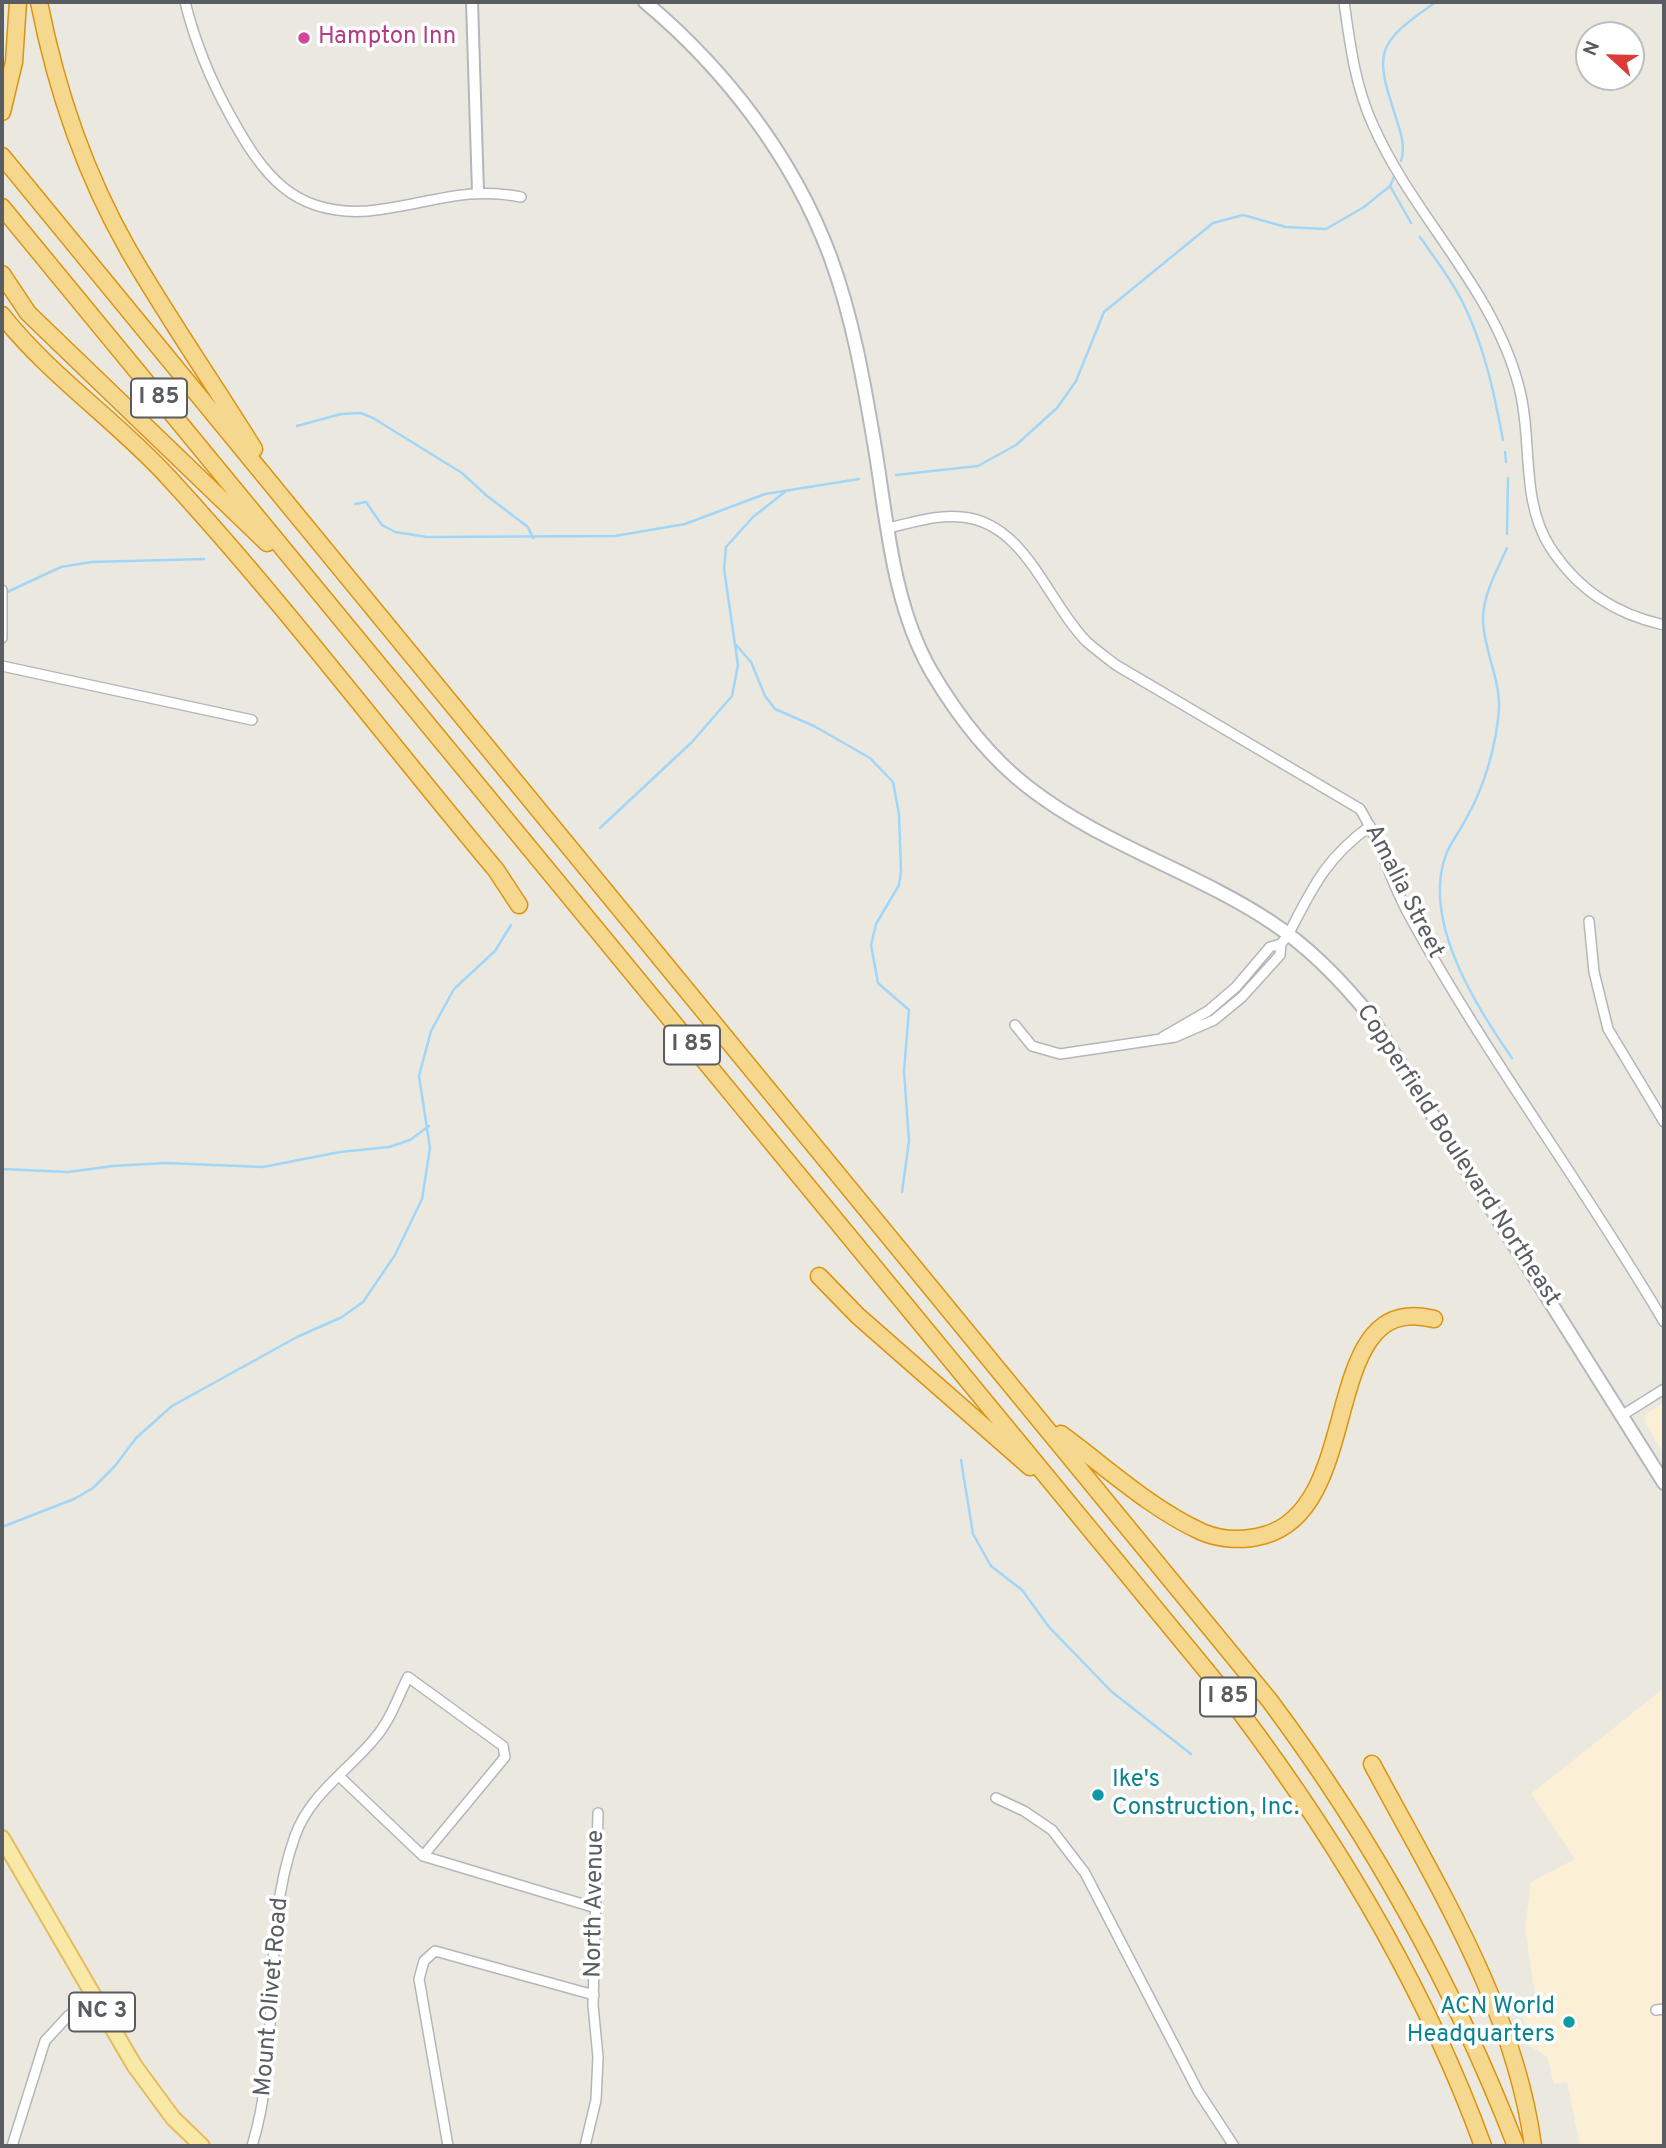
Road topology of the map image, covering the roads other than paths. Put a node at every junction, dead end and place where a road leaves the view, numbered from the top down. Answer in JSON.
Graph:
{"nodes":[{"id":1,"x":18,"y":2,"type":"edge"},
{"id":2,"x":39,"y":2,"type":"edge"},
{"id":3,"x":185,"y":2,"type":"edge"},
{"id":4,"x":472,"y":2,"type":"edge"},
{"id":5,"x":645,"y":2,"type":"edge"},
{"id":6,"x":1344,"y":2,"type":"edge"},
{"id":7,"x":2,"y":112,"type":"edge"},
{"id":8,"x":2,"y":156,"type":"edge"},
{"id":9,"x":478,"y":192,"type":"junction"},
{"id":10,"x":521,"y":197,"type":"dead end"},
{"id":11,"x":2,"y":207,"type":"edge"},
{"id":12,"x":2,"y":274,"type":"edge"},
{"id":13,"x":2,"y":315,"type":"edge"},
{"id":14,"x":287,"y":501,"type":"junction"},
{"id":15,"x":888,"y":528,"type":"junction"},
{"id":16,"x":2,"y":590,"type":"edge"},
{"id":17,"x":316,"y":590,"type":"junction"},
{"id":18,"x":1664,"y":625,"type":"edge"},
{"id":19,"x":2,"y":638,"type":"edge"},
{"id":20,"x":2,"y":666,"type":"edge"},
{"id":21,"x":253,"y":720,"type":"dead end"},
{"id":22,"x":1370,"y":826,"type":"junction"},
{"id":23,"x":519,"y":905,"type":"dead end"},
{"id":24,"x":1590,"y":921,"type":"dead end"},
{"id":25,"x":1284,"y":939,"type":"junction"},
{"id":26,"x":1015,"y":1025,"type":"dead end"},
{"id":27,"x":1664,"y":1122,"type":"edge"},
{"id":28,"x":819,"y":1276,"type":"dead end"},
{"id":29,"x":1434,"y":1318,"type":"dead end"},
{"id":30,"x":1664,"y":1322,"type":"edge"},
{"id":31,"x":1664,"y":1389,"type":"edge"},
{"id":32,"x":1621,"y":1416,"type":"junction"},
{"id":33,"x":1041,"y":1419,"type":"junction"},
{"id":34,"x":1664,"y":1483,"type":"edge"},
{"id":35,"x":1068,"y":1501,"type":"junction"},
{"id":36,"x":1372,"y":1764,"type":"dead end"},
{"id":37,"x":339,"y":1776,"type":"junction"},
{"id":38,"x":996,"y":1798,"type":"dead end"},
{"id":39,"x":598,"y":1813,"type":"dead end"},
{"id":40,"x":2,"y":1838,"type":"edge"},
{"id":41,"x":423,"y":1856,"type":"junction"},
{"id":42,"x":596,"y":1908,"type":"junction"},
{"id":43,"x":594,"y":1995,"type":"junction"},
{"id":44,"x":94,"y":1999,"type":"junction"},
{"id":45,"x":12,"y":2146,"type":"edge"},
{"id":46,"x":202,"y":2146,"type":"edge"},
{"id":47,"x":252,"y":2146,"type":"edge"},
{"id":48,"x":448,"y":2146,"type":"edge"},
{"id":49,"x":585,"y":2146,"type":"edge"},
{"id":50,"x":1234,"y":2146,"type":"edge"},
{"id":51,"x":1483,"y":2146,"type":"edge"},
{"id":52,"x":1516,"y":2146,"type":"edge"},
{"id":53,"x":1533,"y":2146,"type":"edge"}],
"edges":[{"from":1,"to":7,"type":"highway"},
{"from":2,"to":14,"type":"highway"},
{"from":3,"to":9,"type":"street"},
{"from":4,"to":9,"type":"street"},
{"from":5,"to":15,"type":"main road","name":"Copperfield Boulevard Northeast"},
{"from":6,"to":18,"type":"street"},
{"from":8,"to":14,"type":"highway","number":"I 85"},
{"from":9,"to":10,"type":"street"},
{"from":11,"to":17,"type":"highway","number":"I 85"},
{"from":12,"to":17,"type":"highway"},
{"from":13,"to":23,"type":"highway"},
{"from":14,"to":33,"type":"highway","number":"I 85"},
{"from":15,"to":22,"type":"street","name":"Amalia Street"},
{"from":15,"to":25,"type":"main road","name":"Copperfield Boulevard Northeast"},
{"from":16,"to":19,"type":"street"},
{"from":17,"to":35,"type":"highway","number":"I 85"},
{"from":20,"to":21,"type":"street"},
{"from":22,"to":25,"type":"street"},
{"from":22,"to":30,"type":"street","name":"Amalia Street"},
{"from":24,"to":27,"type":"street"},
{"from":25,"to":26,"type":"street"},
{"from":25,"to":32,"type":"main road","name":"Copperfield Boulevard Northeast"},
{"from":28,"to":35,"type":"highway"},
{"from":29,"to":33,"type":"highway"},
{"from":31,"to":32,"type":"street"},
{"from":32,"to":34,"type":"main road","name":"Copperfield Boulevard Northeast"},
{"from":33,"to":52,"type":"highway","number":"I 85"},
{"from":35,"to":51,"type":"highway","number":"I 85"},
{"from":36,"to":53,"type":"highway"},
{"from":37,"to":41,"type":"street"},
{"from":37,"to":41,"type":"street","name":"Mount Olivet Road"},
{"from":37,"to":47,"type":"street","name":"Mount Olivet Road"},
{"from":38,"to":50,"type":"street"},
{"from":39,"to":42,"type":"street","name":"North Avenue"},
{"from":40,"to":44,"type":"main road","number":"NC 3"},
{"from":41,"to":42,"type":"street"},
{"from":42,"to":43,"type":"street","name":"North Avenue"},
{"from":43,"to":48,"type":"street","name":"North Avenue"},
{"from":43,"to":49,"type":"street","name":"North Avenue"},
{"from":44,"to":45,"type":"street"},
{"from":44,"to":46,"type":"main road","number":"NC 3"}]}
